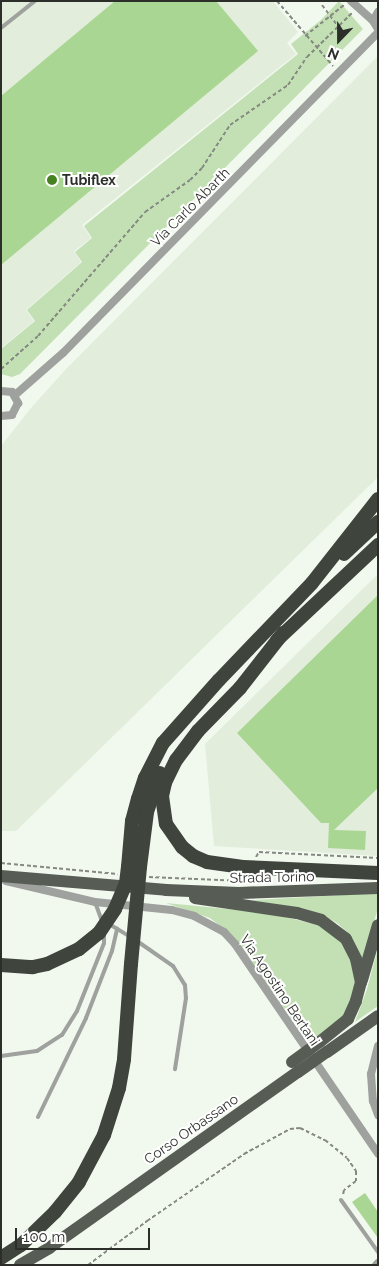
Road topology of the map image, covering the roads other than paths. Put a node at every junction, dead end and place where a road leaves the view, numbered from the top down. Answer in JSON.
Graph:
{"nodes":[{"id":1,"x":35,"y":1,"type":"edge"},
{"id":2,"x":350,"y":1,"type":"edge"},
{"id":3,"x":378,"y":12,"type":"edge"},
{"id":4,"x":373,"y":21,"type":"junction"},
{"id":5,"x":1,"y":28,"type":"edge"},
{"id":6,"x":378,"y":29,"type":"edge"},
{"id":7,"x":378,"y":33,"type":"edge"},
{"id":8,"x":1,"y":391,"type":"edge"},
{"id":9,"x":15,"y":395,"type":"junction"},
{"id":10,"x":2,"y":417,"type":"edge"},
{"id":11,"x":378,"y":500,"type":"edge"},
{"id":12,"x":378,"y":510,"type":"edge"},
{"id":13,"x":378,"y":522,"type":"edge"},
{"id":14,"x":354,"y":531,"type":"junction"},
{"id":15,"x":378,"y":543,"type":"edge"},
{"id":16,"x":312,"y":582,"type":"junction"},
{"id":17,"x":283,"y":633,"type":"junction"},
{"id":18,"x":134,"y":867,"type":"junction"},
{"id":19,"x":378,"y":873,"type":"edge"},
{"id":20,"x":1,"y":876,"type":"edge"},
{"id":21,"x":1,"y":880,"type":"edge"},
{"id":22,"x":378,"y":888,"type":"edge"},
{"id":23,"x":166,"y":890,"type":"junction"},
{"id":24,"x":95,"y":902,"type":"junction"},
{"id":25,"x":102,"y":921,"type":"junction"},
{"id":26,"x":378,"y":925,"type":"edge"},
{"id":27,"x":117,"y":929,"type":"junction"},
{"id":28,"x":1,"y":965,"type":"edge"},
{"id":29,"x":361,"y":982,"type":"junction"},
{"id":30,"x":378,"y":1016,"type":"edge"},
{"id":31,"x":378,"y":1046,"type":"edge"},
{"id":32,"x":324,"y":1047,"type":"junction"},
{"id":33,"x":1,"y":1056,"type":"edge"},
{"id":34,"x":175,"y":1069,"type":"dead end"},
{"id":35,"x":378,"y":1115,"type":"edge"},
{"id":36,"x":38,"y":1117,"type":"dead end"},
{"id":37,"x":378,"y":1154,"type":"edge"},
{"id":38,"x":342,"y":1200,"type":"road end"},
{"id":39,"x":378,"y":1252,"type":"edge"},
{"id":40,"x":1,"y":1258,"type":"edge"},
{"id":41,"x":20,"y":1265,"type":"edge"}],
"edges":[{"from":1,"to":5,"type":"lane"},
{"from":2,"to":4,"type":"street"},
{"from":3,"to":4,"type":"street"},
{"from":4,"to":6,"type":"street"},
{"from":7,"to":9,"type":"street","name":"Via Carlo Abarth"},
{"from":8,"to":9,"type":"street"},
{"from":9,"to":10,"type":"street"},
{"from":11,"to":14,"type":"highway"},
{"from":12,"to":14,"type":"highway"},
{"from":13,"to":16,"type":"highway"},
{"from":14,"to":16,"type":"highway"},
{"from":15,"to":17,"type":"highway"},
{"from":16,"to":18,"type":"highway"},
{"from":17,"to":18,"type":"highway"},
{"from":17,"to":19,"type":"highway"},
{"from":18,"to":28,"type":"highway","bridge":true},
{"from":18,"to":40,"type":"highway","bridge":true},
{"from":20,"to":23,"type":"main road"},
{"from":21,"to":24,"type":"street","name":"Via Agostino Bertani"},
{"from":22,"to":23,"type":"main road","name":"Strada Torino"},
{"from":23,"to":29,"type":"main road"},
{"from":24,"to":25,"type":"lane"},
{"from":24,"to":37,"type":"street","name":"Via Agostino Bertani"},
{"from":25,"to":27,"type":"lane"},
{"from":25,"to":33,"type":"lane"},
{"from":26,"to":29,"type":"main road"},
{"from":27,"to":34,"type":"lane"},
{"from":27,"to":36,"type":"lane"},
{"from":29,"to":32,"type":"main road"},
{"from":30,"to":32,"type":"main road","name":"Corso Orbassano"},
{"from":31,"to":35,"type":"street"},
{"from":32,"to":41,"type":"main road","name":"Corso Orbassano","bridge":true},
{"from":38,"to":39,"type":"lane"}]}
